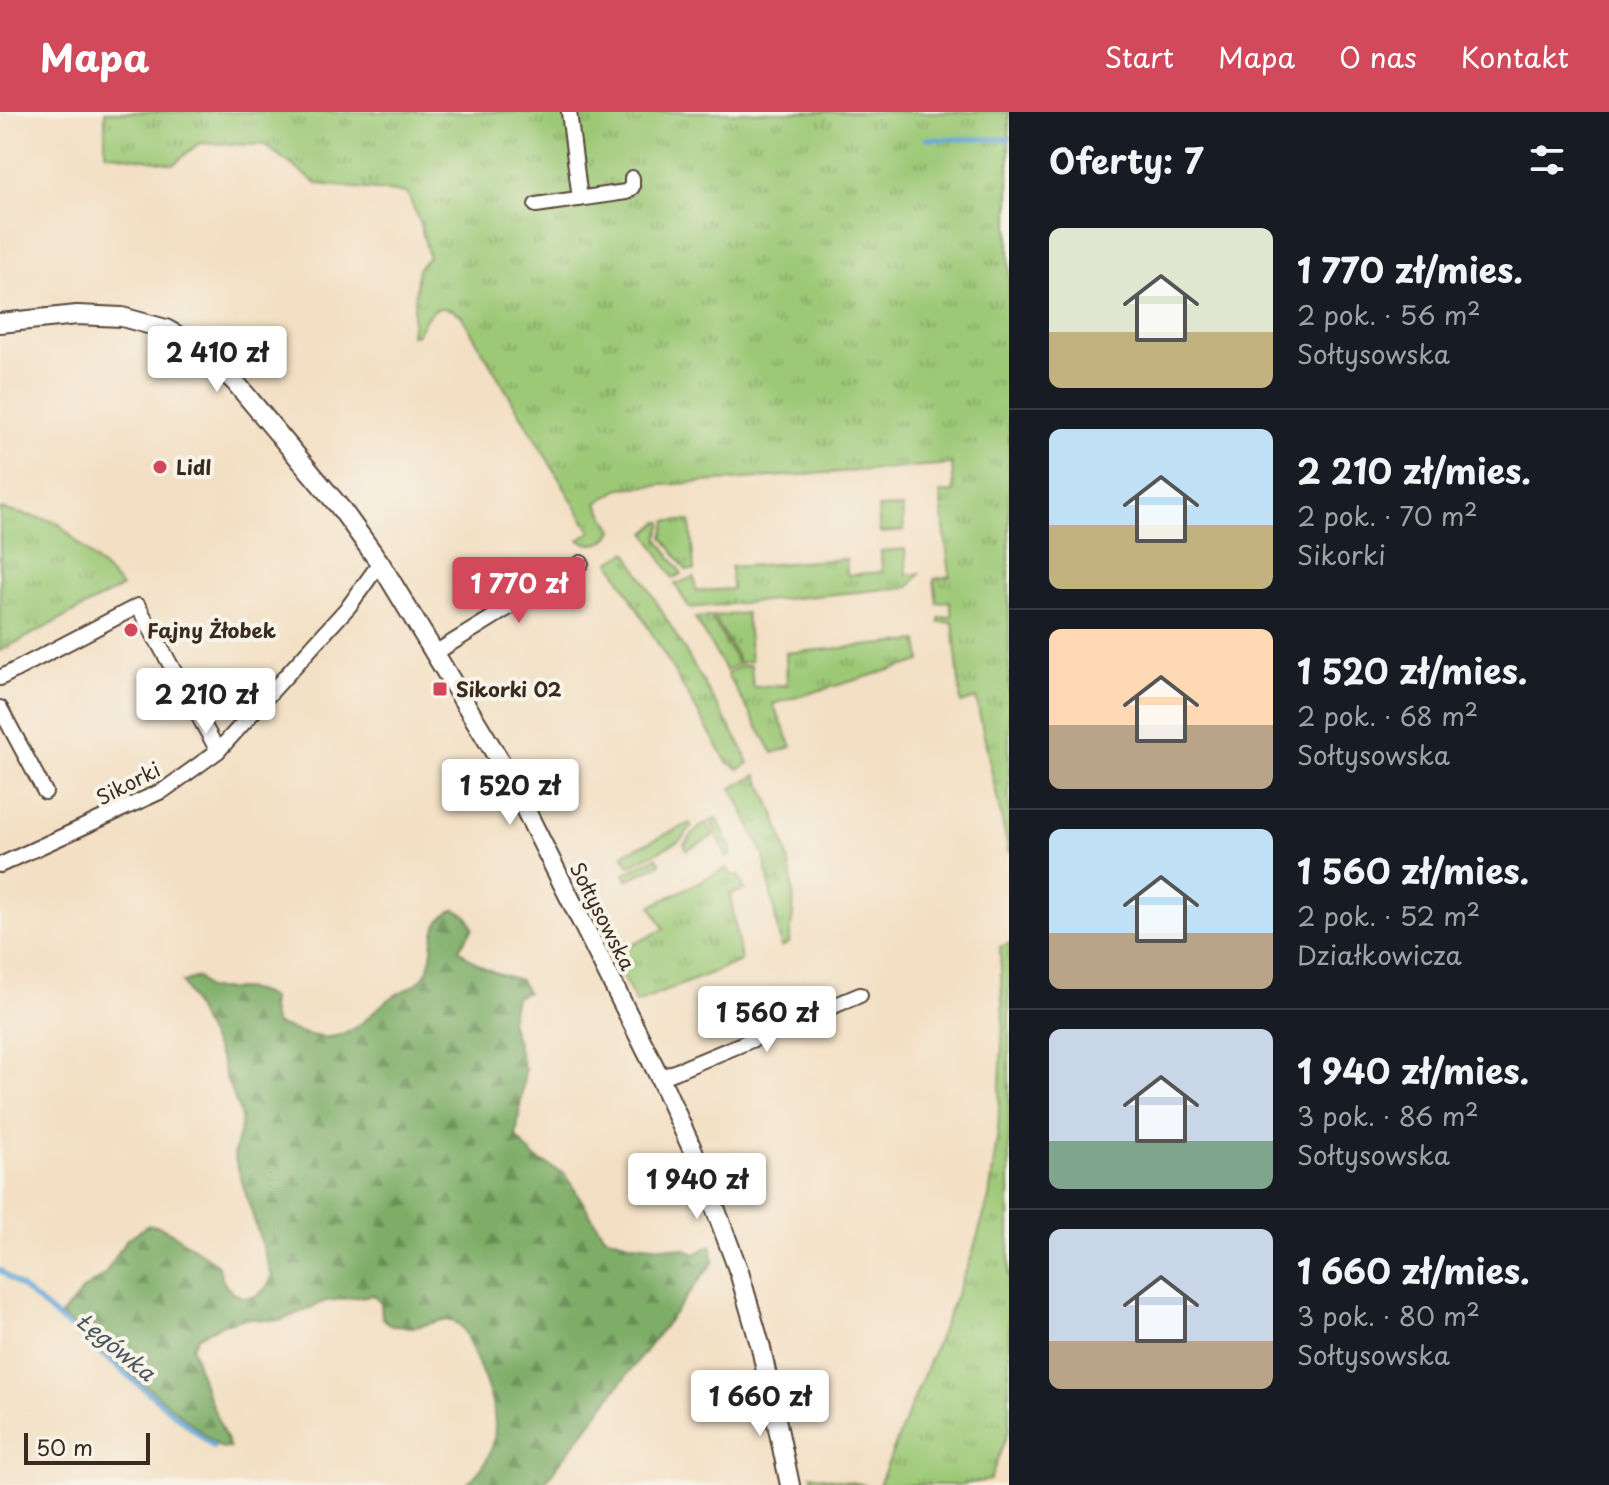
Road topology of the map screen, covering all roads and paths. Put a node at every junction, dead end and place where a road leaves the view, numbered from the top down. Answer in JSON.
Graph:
{"nodes":[{"id":1,"x":569,"y":112,"type":"edge"},
{"id":2,"x":632,"y":178,"type":"dead end"},
{"id":3,"x":580,"y":199,"type":"junction"},
{"id":4,"x":536,"y":205,"type":"dead end"},
{"id":5,"x":0,"y":323,"type":"edge"},
{"id":6,"x":380,"y":563,"type":"junction"},
{"id":7,"x":581,"y":563,"type":"dead end"},
{"id":8,"x":435,"y":653,"type":"junction"},
{"id":9,"x":0,"y":678,"type":"edge"},
{"id":10,"x":0,"y":708,"type":"edge"},
{"id":11,"x":218,"y":751,"type":"junction"},
{"id":12,"x":45,"y":792,"type":"dead end"},
{"id":13,"x":0,"y":865,"type":"edge"},
{"id":14,"x":860,"y":995,"type":"dead end"},
{"id":15,"x":660,"y":1078,"type":"junction"},
{"id":16,"x":785,"y":1454,"type":"junction"},
{"id":17,"x":790,"y":1485,"type":"edge"},
{"id":18,"x":801,"y":1485,"type":"edge"}],
"edges":[{"from":1,"to":3,"type":"street"},
{"from":2,"to":3,"type":"street"},
{"from":3,"to":4,"type":"street"},
{"from":5,"to":6,"type":"street","name":"Sołtysowska"},
{"from":6,"to":8,"type":"street","name":"Sołtysowska"},
{"from":6,"to":11,"type":"street","name":"Sikorki"},
{"from":7,"to":8,"type":"street"},
{"from":8,"to":15,"type":"street","name":"Sołtysowska"},
{"from":9,"to":11,"type":"street"},
{"from":10,"to":12,"type":"street"},
{"from":11,"to":13,"type":"street","name":"Sikorki"},
{"from":14,"to":15,"type":"street"},
{"from":15,"to":16,"type":"street","name":"Sołtysowska"},
{"from":16,"to":17,"type":"street","name":"Sołtysowska"},
{"from":16,"to":18,"type":"street","name":"Sołtysowska"}]}
